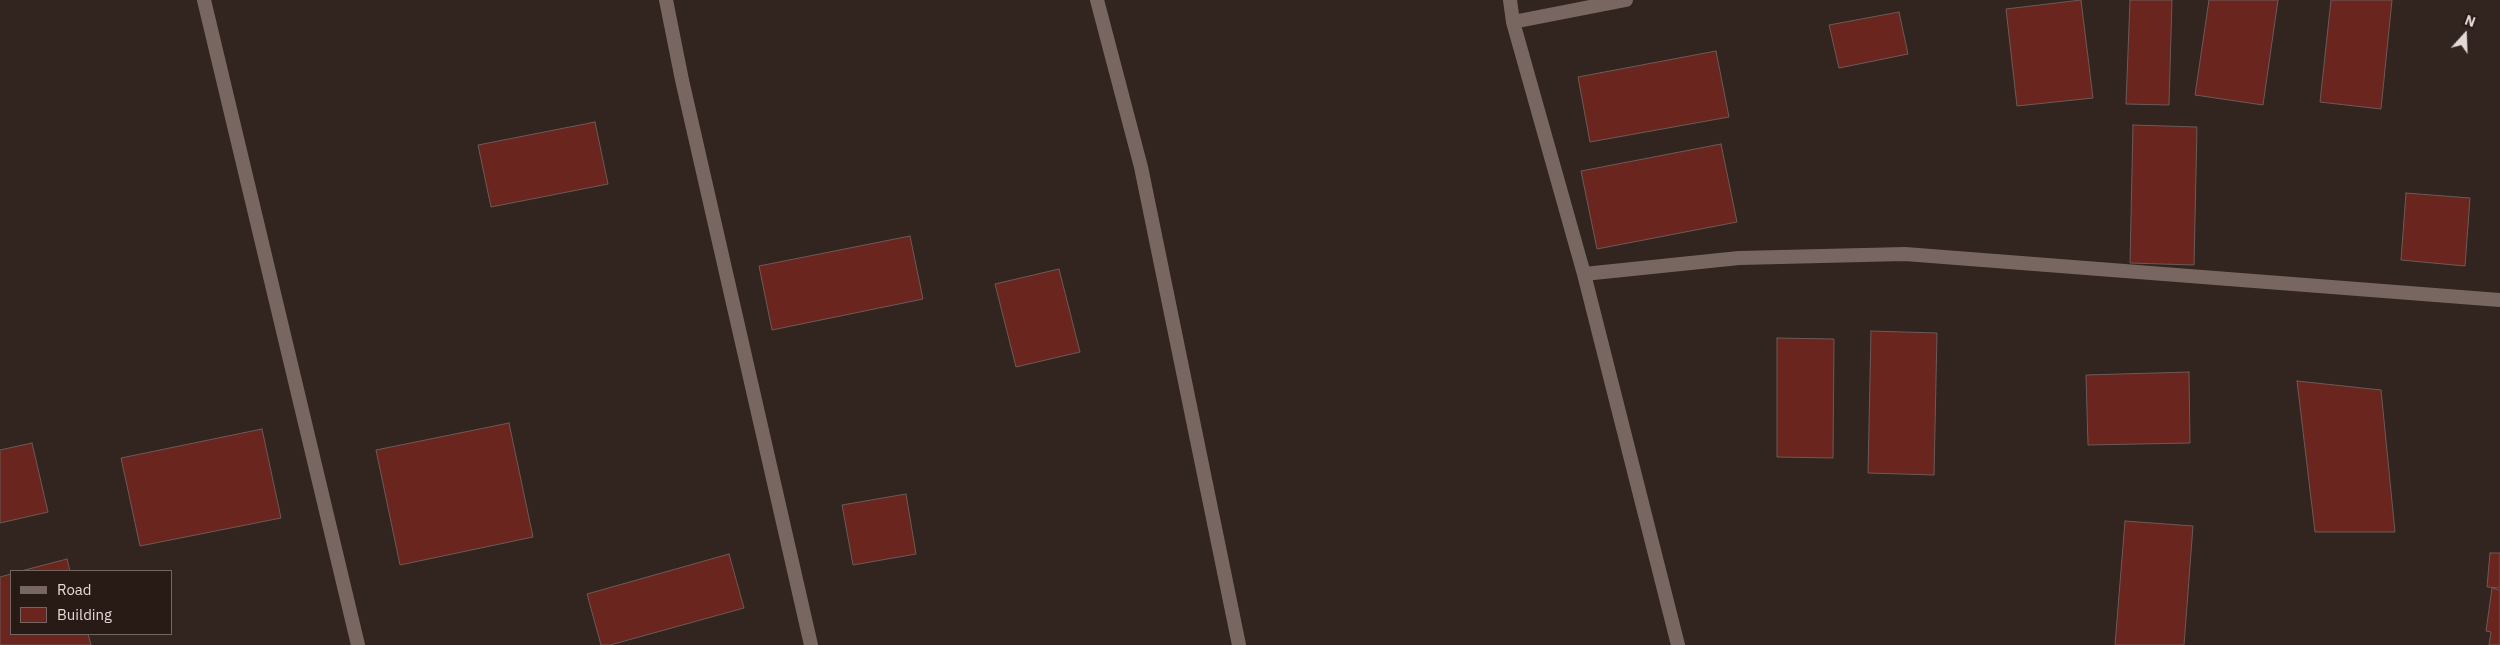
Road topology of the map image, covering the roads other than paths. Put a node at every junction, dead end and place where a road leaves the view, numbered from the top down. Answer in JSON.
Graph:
{"nodes":[{"id":1,"x":204,"y":0,"type":"edge"},
{"id":2,"x":666,"y":0,"type":"edge"},
{"id":3,"x":1097,"y":0,"type":"edge"},
{"id":4,"x":1510,"y":0,"type":"edge"},
{"id":5,"x":1626,"y":0,"type":"edge"},
{"id":6,"x":1513,"y":22,"type":"junction"},
{"id":7,"x":1584,"y":274,"type":"junction"},
{"id":8,"x":2500,"y":300,"type":"edge"},
{"id":9,"x":358,"y":645,"type":"edge"},
{"id":10,"x":811,"y":645,"type":"edge"},
{"id":11,"x":1239,"y":645,"type":"edge"},
{"id":12,"x":1678,"y":645,"type":"edge"}],
"edges":[{"from":1,"to":9,"type":"street"},
{"from":2,"to":10,"type":"street"},
{"from":3,"to":11,"type":"street"},
{"from":4,"to":6,"type":"street"},
{"from":5,"to":6,"type":"street"},
{"from":6,"to":7,"type":"street"},
{"from":7,"to":8,"type":"street"},
{"from":7,"to":12,"type":"street"}]}
